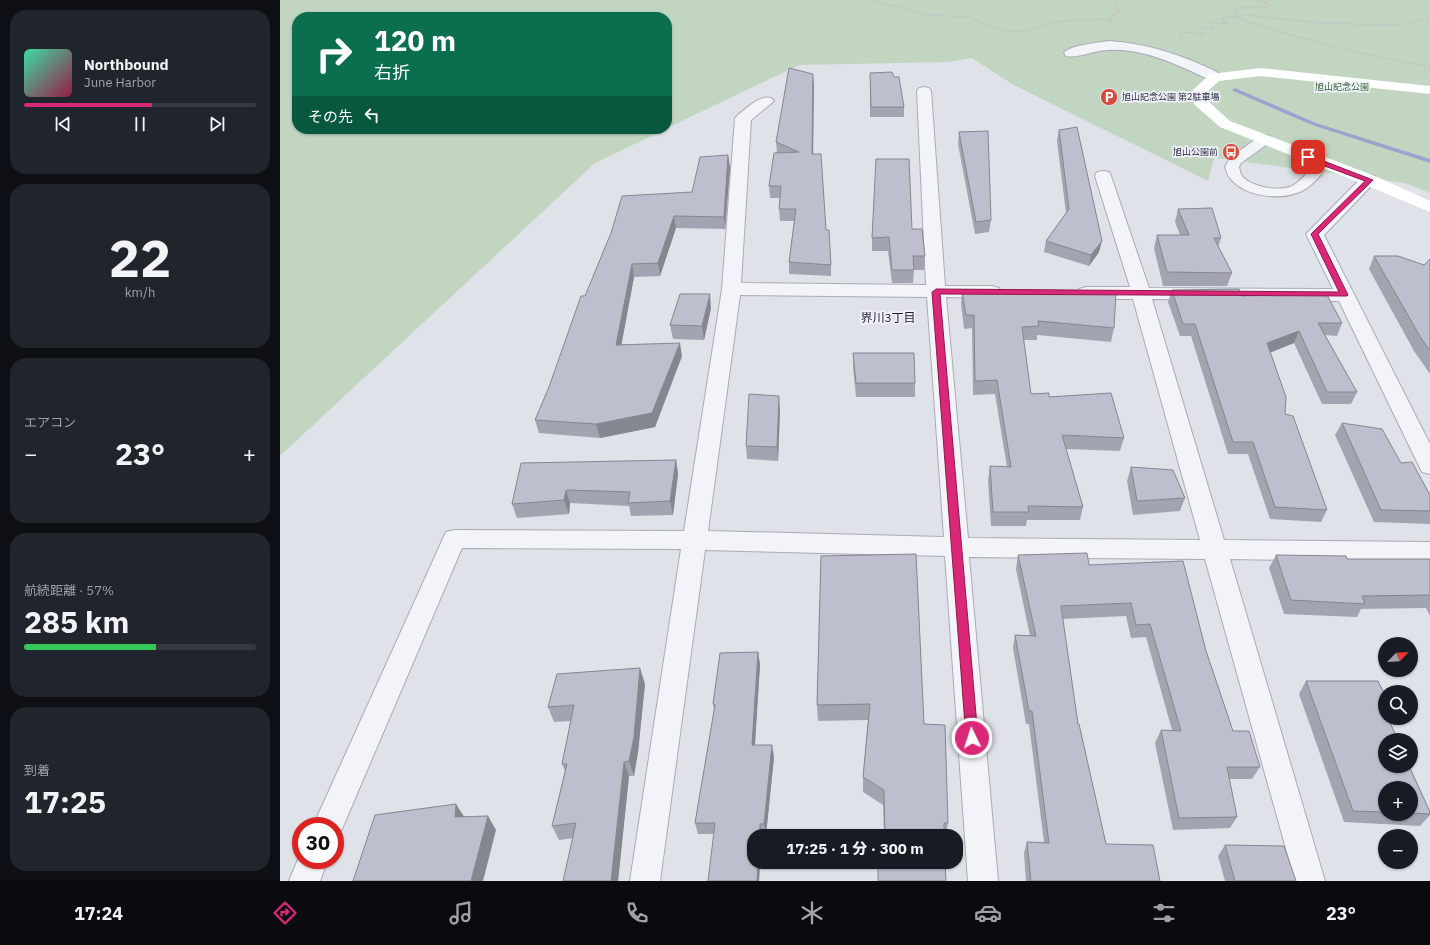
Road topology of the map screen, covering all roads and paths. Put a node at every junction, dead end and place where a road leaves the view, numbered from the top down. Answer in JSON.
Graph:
{"nodes":[{"id":1,"x":869,"y":0,"type":"edge"},
{"id":2,"x":1111,"y":0,"type":"edge"},
{"id":3,"x":1259,"y":0,"type":"edge"},
{"id":4,"x":1235,"y":16,"type":"junction"},
{"id":5,"x":1430,"y":18,"type":"edge"},
{"id":6,"x":1108,"y":19,"type":"junction"},
{"id":7,"x":1118,"y":28,"type":"dead end"},
{"id":8,"x":1190,"y":41,"type":"dead end"},
{"id":9,"x":1070,"y":53,"type":"dead end"},
{"id":10,"x":1430,"y":67,"type":"edge"},
{"id":11,"x":1215,"y":77,"type":"junction"},
{"id":12,"x":1430,"y":90,"type":"edge"},
{"id":13,"x":924,"y":91,"type":"dead end"},
{"id":14,"x":766,"y":101,"type":"dead end"},
{"id":15,"x":1265,"y":139,"type":"junction"},
{"id":16,"x":1323,"y":163,"type":"junction"},
{"id":17,"x":1103,"y":176,"type":"dead end"},
{"id":18,"x":1369,"y":180,"type":"junction"},
{"id":19,"x":1430,"y":207,"type":"edge"},
{"id":20,"x":731,"y":289,"type":"junction"},
{"id":21,"x":936,"y":292,"type":"junction"},
{"id":22,"x":1007,"y":292,"type":"edge"},
{"id":23,"x":1070,"y":293,"type":"edge"},
{"id":24,"x":1141,"y":293,"type":"junction"},
{"id":25,"x":1344,"y":295,"type":"junction"},
{"id":26,"x":1430,"y":466,"type":"edge"},
{"id":27,"x":694,"y":540,"type":"junction"},
{"id":28,"x":957,"y":547,"type":"junction"},
{"id":29,"x":1215,"y":550,"type":"junction"},
{"id":30,"x":1430,"y":552,"type":"edge"},
{"id":31,"x":332,"y":817,"type":"edge"},
{"id":32,"x":309,"y":869,"type":"edge"},
{"id":33,"x":304,"y":881,"type":"edge"},
{"id":34,"x":645,"y":881,"type":"edge"},
{"id":35,"x":983,"y":881,"type":"edge"},
{"id":36,"x":1310,"y":881,"type":"edge"}],
"edges":[{"from":1,"to":6,"type":"path"},
{"from":2,"to":6,"type":"path"},
{"from":3,"to":4,"type":"path"},
{"from":4,"to":5,"type":"path"},
{"from":4,"to":8,"type":"path"},
{"from":4,"to":10,"type":"path"},
{"from":6,"to":7,"type":"path"},
{"from":9,"to":11,"type":"street"},
{"from":11,"to":12,"type":"street"},
{"from":11,"to":15,"type":"street"},
{"from":13,"to":21,"type":"street"},
{"from":14,"to":20,"type":"street"},
{"from":15,"to":16,"type":"street"},
{"from":15,"to":16,"type":"lane"},
{"from":16,"to":18,"type":"street"},
{"from":17,"to":24,"type":"street"},
{"from":18,"to":19,"type":"street"},
{"from":18,"to":25,"type":"street"},
{"from":20,"to":21,"type":"street"},
{"from":20,"to":27,"type":"street"},
{"from":21,"to":22,"type":"street"},
{"from":21,"to":28,"type":"street"},
{"from":23,"to":24,"type":"street"},
{"from":24,"to":25,"type":"street"},
{"from":24,"to":29,"type":"street"},
{"from":25,"to":26,"type":"street"},
{"from":27,"to":28,"type":"street"},
{"from":27,"to":31,"type":"street"},
{"from":27,"to":34,"type":"street"},
{"from":28,"to":29,"type":"street"},
{"from":28,"to":35,"type":"street"},
{"from":29,"to":30,"type":"street"},
{"from":29,"to":36,"type":"street"},
{"from":32,"to":33,"type":"street"}]}
